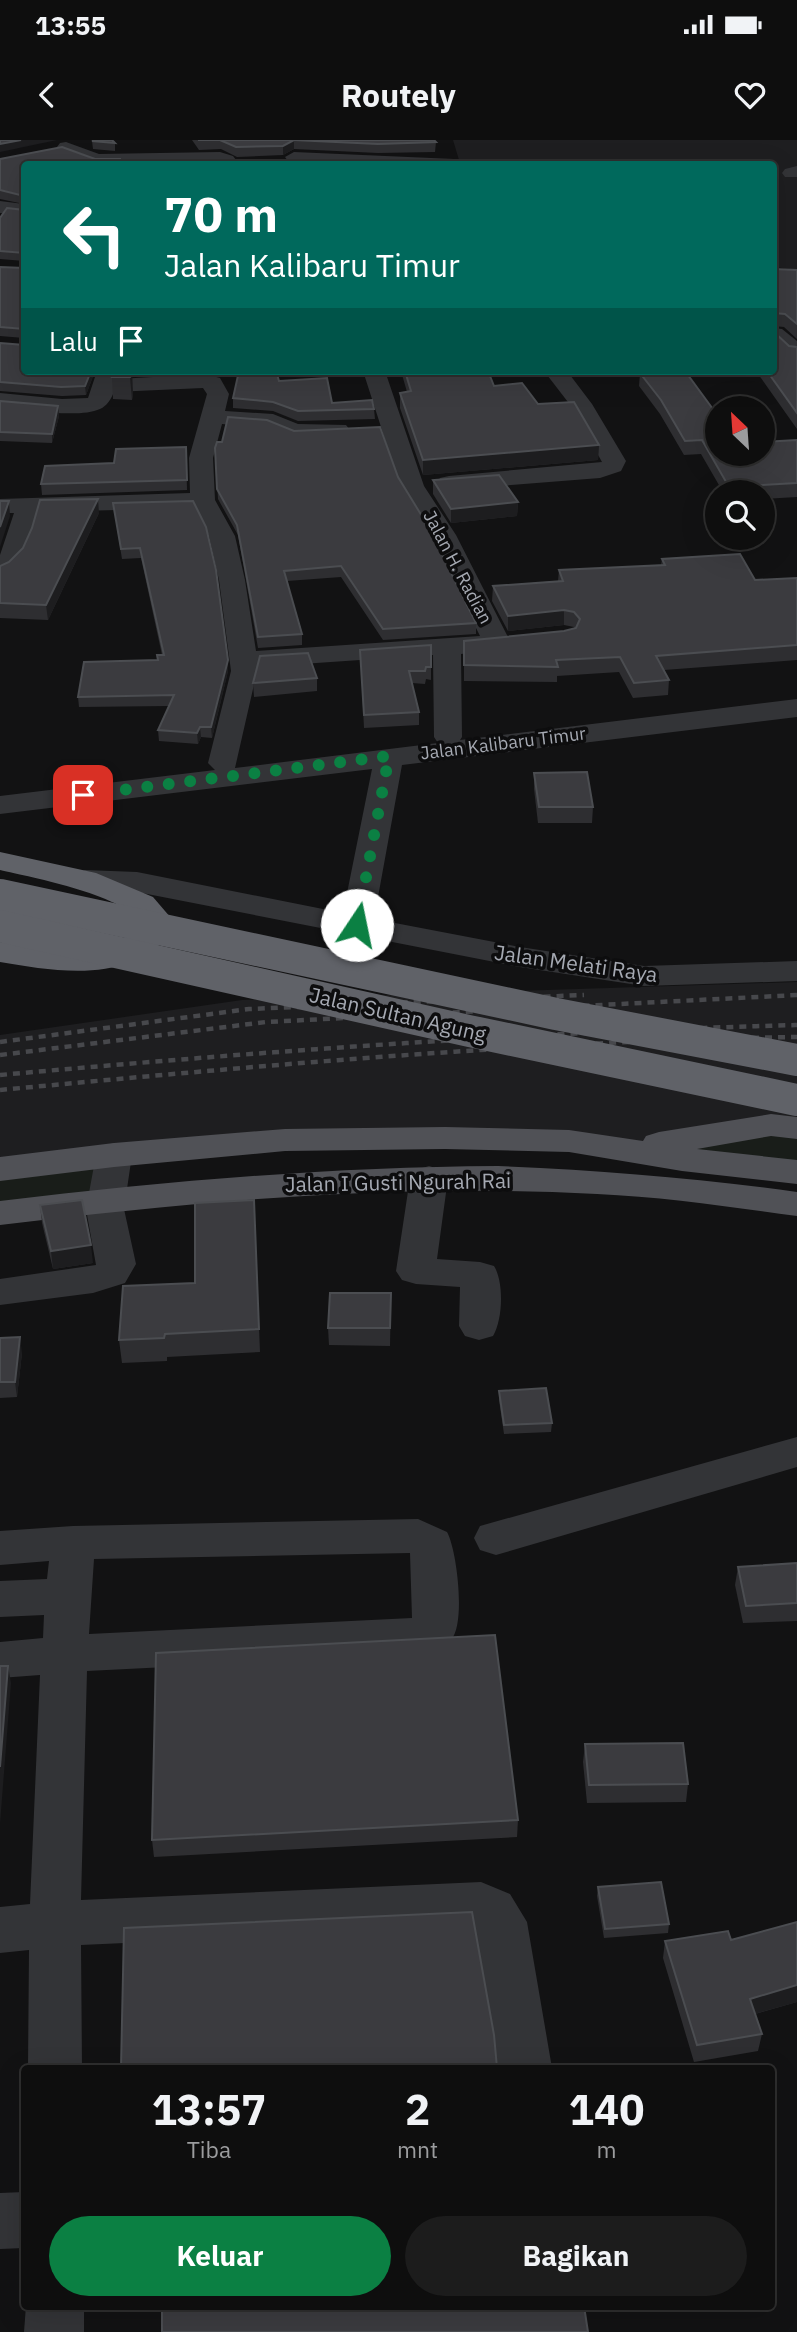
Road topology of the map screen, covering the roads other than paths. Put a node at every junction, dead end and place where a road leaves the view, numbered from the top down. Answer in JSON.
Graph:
{"nodes":[{"id":1,"x":96,"y":140,"type":"edge"},
{"id":2,"x":293,"y":154,"type":"edge"},
{"id":3,"x":87,"y":161,"type":"edge"},
{"id":4,"x":115,"y":161,"type":"edge"},
{"id":5,"x":226,"y":161,"type":"edge"},
{"id":6,"x":355,"y":161,"type":"edge"},
{"id":7,"x":0,"y":207,"type":"edge"},
{"id":8,"x":21,"y":210,"type":"edge"},
{"id":9,"x":777,"y":336,"type":"edge"},
{"id":10,"x":797,"y":352,"type":"edge"},
{"id":11,"x":375,"y":375,"type":"edge"},
{"id":12,"x":558,"y":375,"type":"edge"},
{"id":13,"x":107,"y":378,"type":"edge"},
{"id":14,"x":0,"y":400,"type":"edge"},
{"id":15,"x":213,"y":416,"type":"junction"},
{"id":16,"x":392,"y":427,"type":"junction"},
{"id":17,"x":412,"y":486,"type":"junction"},
{"id":18,"x":203,"y":500,"type":"junction"},
{"id":19,"x":0,"y":506,"type":"edge"},
{"id":20,"x":28,"y":507,"type":"junction"},
{"id":21,"x":0,"y":571,"type":"edge"},
{"id":22,"x":447,"y":646,"type":"junction"},
{"id":23,"x":244,"y":660,"type":"junction"},
{"id":24,"x":797,"y":698,"type":"edge"},
{"id":25,"x":797,"y":708,"type":"edge"},
{"id":26,"x":512,"y":735,"type":"junction"},
{"id":27,"x":448,"y":737,"type":"junction"},
{"id":28,"x":389,"y":756,"type":"junction"},
{"id":29,"x":223,"y":763,"type":"junction"},
{"id":30,"x":0,"y":788,"type":"edge"},
{"id":31,"x":0,"y":805,"type":"edge"},
{"id":32,"x":0,"y":861,"type":"edge"},
{"id":33,"x":85,"y":880,"type":"junction"},
{"id":34,"x":0,"y":895,"type":"edge"},
{"id":35,"x":357,"y":925,"type":"junction"},
{"id":36,"x":0,"y":926,"type":"edge"},
{"id":37,"x":0,"y":952,"type":"edge"},
{"id":38,"x":797,"y":971,"type":"edge"},
{"id":39,"x":797,"y":1060,"type":"edge"},
{"id":40,"x":797,"y":1100,"type":"edge"},
{"id":41,"x":797,"y":1128,"type":"edge"},
{"id":42,"x":626,"y":1149,"type":"junction"},
{"id":43,"x":114,"y":1155,"type":"junction"},
{"id":44,"x":0,"y":1169,"type":"edge"},
{"id":45,"x":797,"y":1172,"type":"edge"},
{"id":46,"x":429,"y":1178,"type":"junction"},
{"id":47,"x":106,"y":1200,"type":"junction"},
{"id":48,"x":797,"y":1204,"type":"edge"},
{"id":49,"x":0,"y":1213,"type":"edge"},
{"id":50,"x":0,"y":1292,"type":"edge"},
{"id":51,"x":479,"y":1326,"type":"dead end"},
{"id":52,"x":797,"y":1452,"type":"edge"},
{"id":53,"x":496,"y":1538,"type":"dead end"},
{"id":54,"x":73,"y":1543,"type":"junction"},
{"id":55,"x":0,"y":1548,"type":"edge"},
{"id":56,"x":68,"y":1596,"type":"junction"},
{"id":57,"x":0,"y":1599,"type":"edge"},
{"id":58,"x":65,"y":1654,"type":"junction"},
{"id":59,"x":0,"y":1660,"type":"edge"},
{"id":60,"x":54,"y":1924,"type":"junction"},
{"id":61,"x":0,"y":1930,"type":"edge"},
{"id":62,"x":55,"y":2065,"type":"edge"},
{"id":63,"x":524,"y":2065,"type":"edge"},
{"id":64,"x":21,"y":2220,"type":"edge"},
{"id":65,"x":0,"y":2221,"type":"edge"},
{"id":66,"x":55,"y":2310,"type":"edge"},
{"id":67,"x":54,"y":2332,"type":"edge"}],
"edges":[{"from":1,"to":3,"type":"street"},
{"from":2,"to":6,"type":"street"},
{"from":4,"to":5,"type":"street"},
{"from":7,"to":8,"type":"street"},
{"from":9,"to":10,"type":"street"},
{"from":11,"to":16,"type":"street","name":"Jalan H. Radian"},
{"from":12,"to":17,"type":"street"},
{"from":13,"to":14,"type":"street"},
{"from":13,"to":15,"type":"street"},
{"from":15,"to":16,"type":"street"},
{"from":15,"to":18,"type":"street"},
{"from":16,"to":17,"type":"street","name":"Jalan H. Radian"},
{"from":17,"to":22,"type":"street","name":"Jalan H. Radian"},
{"from":18,"to":20,"type":"street"},
{"from":18,"to":23,"type":"street"},
{"from":19,"to":20,"type":"street"},
{"from":20,"to":21,"type":"street"},
{"from":22,"to":23,"type":"street","name":"Jalan H. Radian"},
{"from":22,"to":27,"type":"street"},
{"from":23,"to":29,"type":"street"},
{"from":24,"to":26,"type":"street","name":"Jalan Kalibaru Timur"},
{"from":25,"to":26,"type":"street","name":"Jalan Kalibaru Timur"},
{"from":26,"to":27,"type":"street","name":"Jalan Kalibaru Timur"},
{"from":26,"to":28,"type":"street","name":"Jalan Kalibaru Timur"},
{"from":27,"to":29,"type":"street","name":"Jalan Kalibaru Timur"},
{"from":28,"to":31,"type":"street","name":"Jalan Kalibaru Timur"},
{"from":28,"to":35,"type":"street"},
{"from":29,"to":30,"type":"street","name":"Jalan Kalibaru Timur"},
{"from":32,"to":33,"type":"highway"},
{"from":33,"to":35,"type":"street","name":"Jalan Melati Raya"},
{"from":33,"to":37,"type":"highway"},
{"from":34,"to":39,"type":"highway","name":"Jalan Sultan Agung","bridge":true},
{"from":35,"to":38,"type":"street","name":"Jalan Melati Raya"},
{"from":36,"to":40,"type":"highway","name":"Jalan Sultan Agung","bridge":true},
{"from":41,"to":42,"type":"main road","name":"Jalan I Gusti Ngurah Rai"},
{"from":42,"to":43,"type":"main road","name":"Jalan I Gusti Ngurah Rai"},
{"from":42,"to":45,"type":"main road","name":"Jalan I Gusti Ngurah Rai"},
{"from":43,"to":44,"type":"main road","name":"Jalan I Gusti Ngurah Rai"},
{"from":43,"to":47,"type":"street"},
{"from":46,"to":47,"type":"main road","name":"Jalan I Gusti Ngurah Rai"},
{"from":46,"to":48,"type":"main road","name":"Jalan I Gusti Ngurah Rai"},
{"from":46,"to":51,"type":"street"},
{"from":47,"to":49,"type":"main road","name":"Jalan I Gusti Ngurah Rai"},
{"from":47,"to":50,"type":"street"},
{"from":52,"to":53,"type":"street"},
{"from":54,"to":55,"type":"street"},
{"from":54,"to":56,"type":"street"},
{"from":54,"to":58,"type":"street"},
{"from":56,"to":57,"type":"street"},
{"from":56,"to":58,"type":"street"},
{"from":58,"to":59,"type":"street"},
{"from":58,"to":60,"type":"street"},
{"from":60,"to":61,"type":"street"},
{"from":60,"to":62,"type":"street"},
{"from":60,"to":63,"type":"street"},
{"from":64,"to":65,"type":"street"},
{"from":66,"to":67,"type":"street"}]}
